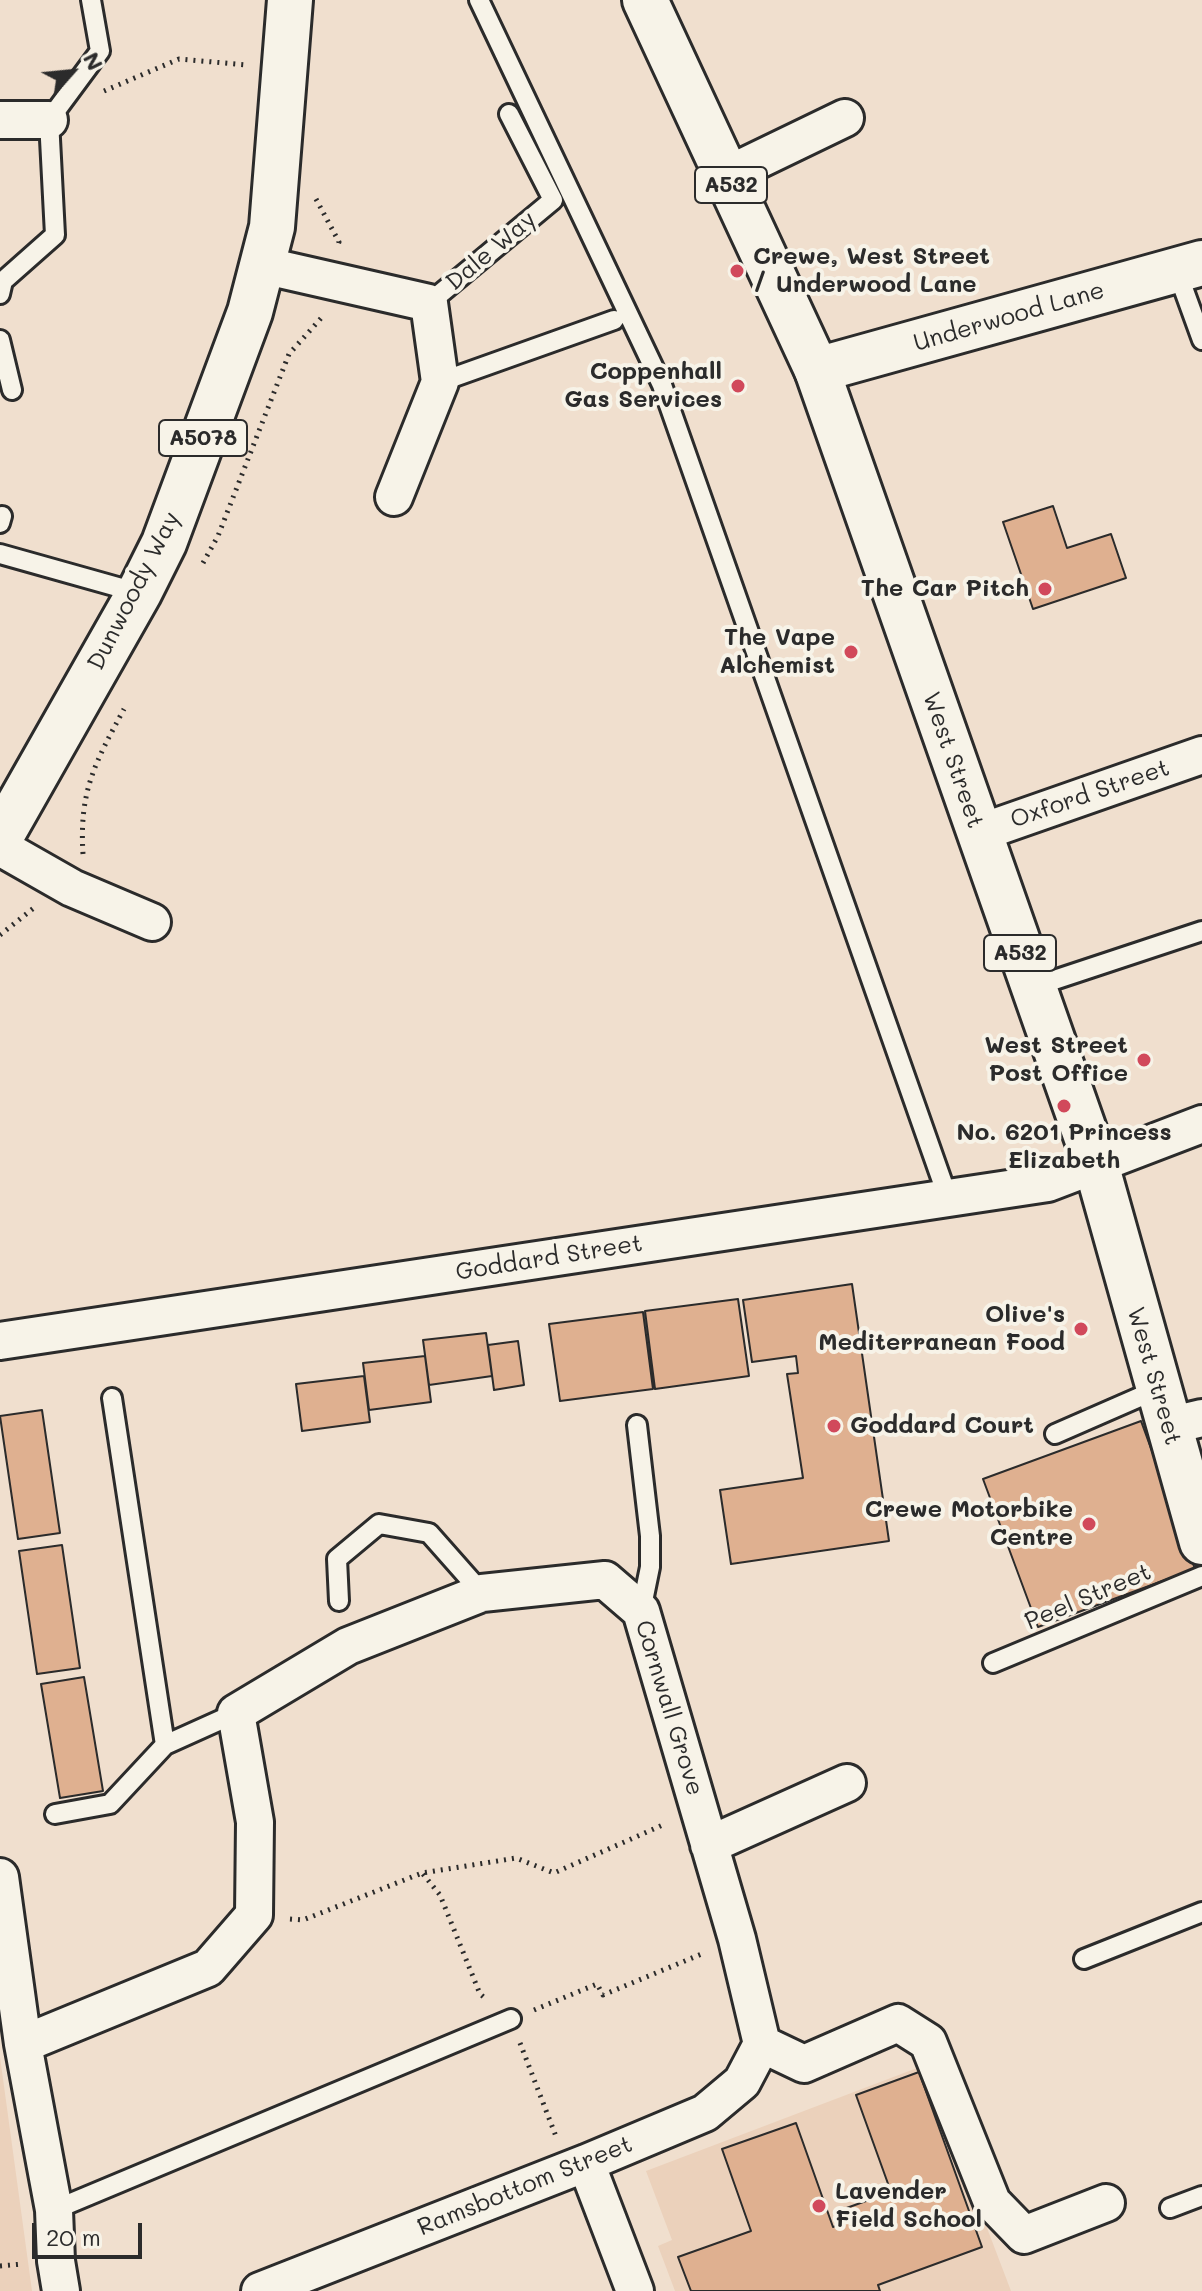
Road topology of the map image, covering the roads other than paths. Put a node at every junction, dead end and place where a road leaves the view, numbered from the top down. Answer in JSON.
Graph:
{"nodes":[{"id":1,"x":91,"y":0,"type":"edge"},
{"id":2,"x":290,"y":0,"type":"edge"},
{"id":3,"x":479,"y":0,"type":"edge"},
{"id":4,"x":645,"y":0,"type":"edge"},
{"id":5,"x":58,"y":107,"type":"junction"},
{"id":6,"x":509,"y":114,"type":"dead end"},
{"id":7,"x":845,"y":118,"type":"dead end"},
{"id":8,"x":0,"y":120,"type":"edge"},
{"id":9,"x":727,"y":175,"type":"junction"},
{"id":10,"x":262,"y":265,"type":"junction"},
{"id":11,"x":1189,"y":266,"type":"edge"},
{"id":12,"x":0,"y":294,"type":"edge"},
{"id":13,"x":429,"y":303,"type":"junction"},
{"id":14,"x":614,"y":320,"type":"dead end"},
{"id":15,"x":0,"y":340,"type":"edge"},
{"id":16,"x":1202,"y":340,"type":"edge"},
{"id":17,"x":817,"y":370,"type":"junction"},
{"id":18,"x":440,"y":382,"type":"junction"},
{"id":19,"x":12,"y":390,"type":"dead end"},
{"id":20,"x":394,"y":497,"type":"dead end"},
{"id":21,"x":0,"y":554,"type":"edge"},
{"id":22,"x":139,"y":593,"type":"junction"},
{"id":23,"x":1202,"y":755,"type":"edge"},
{"id":24,"x":979,"y":833,"type":"junction"},
{"id":25,"x":0,"y":838,"type":"edge"},
{"id":26,"x":0,"y":847,"type":"edge"},
{"id":27,"x":152,"y":922,"type":"dead end"},
{"id":28,"x":1202,"y":931,"type":"edge"},
{"id":29,"x":1033,"y":987,"type":"junction"},
{"id":30,"x":1202,"y":1124,"type":"edge"},
{"id":31,"x":1096,"y":1164,"type":"junction"},
{"id":32,"x":948,"y":1198,"type":"junction"},
{"id":33,"x":0,"y":1341,"type":"edge"},
{"id":34,"x":112,"y":1398,"type":"dead end"},
{"id":35,"x":1176,"y":1411,"type":"edge"},
{"id":36,"x":637,"y":1425,"type":"dead end"},
{"id":37,"x":1055,"y":1434,"type":"dead end"},
{"id":38,"x":1202,"y":1542,"type":"edge"},
{"id":39,"x":1202,"y":1576,"type":"edge"},
{"id":40,"x":482,"y":1593,"type":"junction"},
{"id":41,"x":339,"y":1601,"type":"dead end"},
{"id":42,"x":641,"y":1611,"type":"junction"},
{"id":43,"x":993,"y":1663,"type":"dead end"},
{"id":44,"x":236,"y":1713,"type":"junction"},
{"id":45,"x":165,"y":1745,"type":"junction"},
{"id":46,"x":847,"y":1783,"type":"dead end"},
{"id":47,"x":55,"y":1814,"type":"dead end"},
{"id":48,"x":709,"y":1845,"type":"junction"},
{"id":49,"x":0,"y":1877,"type":"edge"},
{"id":50,"x":1202,"y":1912,"type":"edge"},
{"id":51,"x":1084,"y":1959,"type":"dead end"},
{"id":52,"x":511,"y":2019,"type":"road end"},
{"id":53,"x":23,"y":2044,"type":"junction"},
{"id":54,"x":762,"y":2044,"type":"junction"},
{"id":55,"x":586,"y":2163,"type":"junction"},
{"id":56,"x":1202,"y":2196,"type":"edge"},
{"id":57,"x":1106,"y":2203,"type":"dead end"},
{"id":58,"x":1170,"y":2208,"type":"dead end"},
{"id":59,"x":54,"y":2210,"type":"junction"},
{"id":60,"x":61,"y":2291,"type":"edge"},
{"id":61,"x":260,"y":2291,"type":"edge"},
{"id":62,"x":635,"y":2291,"type":"edge"}],
"edges":[{"from":1,"to":5,"type":"lane"},
{"from":2,"to":10,"type":"main road","name":"Dunwoody Way","number":"A5078"},
{"from":3,"to":32,"type":"lane"},
{"from":4,"to":9,"type":"main road","name":"West Street","number":"A532"},
{"from":5,"to":8,"type":"street"},
{"from":5,"to":12,"type":"lane"},
{"from":6,"to":13,"type":"lane","name":"Dale Way"},
{"from":7,"to":9,"type":"street"},
{"from":9,"to":17,"type":"main road","name":"West Street","number":"A532"},
{"from":10,"to":13,"type":"street","name":"Dale Way"},
{"from":10,"to":22,"type":"main road","name":"Dunwoody Way","number":"A5078"},
{"from":11,"to":16,"type":"lane"},
{"from":11,"to":17,"type":"main road","name":"Underwood Lane"},
{"from":13,"to":18,"type":"street","name":"Dale Way"},
{"from":14,"to":18,"type":"lane"},
{"from":15,"to":19,"type":"lane"},
{"from":17,"to":24,"type":"main road","name":"West Street","number":"A532"},
{"from":18,"to":20,"type":"street","name":"Dale Way"},
{"from":21,"to":22,"type":"lane"},
{"from":22,"to":25,"type":"main road","name":"Dunwoody Way","number":"A5078"},
{"from":23,"to":24,"type":"street","name":"Oxford Street"},
{"from":24,"to":29,"type":"main road","name":"West Street","number":"A532"},
{"from":26,"to":27,"type":"street"},
{"from":28,"to":29,"type":"lane"},
{"from":29,"to":31,"type":"main road","name":"West Street","number":"A532"},
{"from":30,"to":31,"type":"street","name":"Goddard Street"},
{"from":31,"to":32,"type":"street","name":"Goddard Street"},
{"from":31,"to":35,"type":"main road","name":"West Street","number":"A532"},
{"from":32,"to":33,"type":"street","name":"Goddard Street"},
{"from":34,"to":45,"type":"lane"},
{"from":35,"to":37,"type":"lane"},
{"from":35,"to":38,"type":"main road","name":"West Street","number":"A532"},
{"from":36,"to":42,"type":"lane"},
{"from":39,"to":43,"type":"lane","name":"Peel Street"},
{"from":40,"to":41,"type":"lane"},
{"from":40,"to":42,"type":"street","name":"Cornwall Grove"},
{"from":40,"to":44,"type":"street","name":"Cornwall Grove"},
{"from":42,"to":48,"type":"street","name":"Cornwall Grove"},
{"from":44,"to":45,"type":"lane"},
{"from":44,"to":53,"type":"street"},
{"from":45,"to":47,"type":"lane"},
{"from":46,"to":48,"type":"street"},
{"from":48,"to":54,"type":"street","name":"Cornwall Grove"},
{"from":49,"to":53,"type":"street"},
{"from":50,"to":51,"type":"lane"},
{"from":52,"to":59,"type":"lane"},
{"from":53,"to":59,"type":"street"},
{"from":54,"to":55,"type":"street","name":"Ramsbottom Street"},
{"from":54,"to":57,"type":"street"},
{"from":55,"to":61,"type":"street","name":"Ramsbottom Street"},
{"from":55,"to":62,"type":"street"},
{"from":56,"to":58,"type":"lane"},
{"from":59,"to":60,"type":"street"}]}
